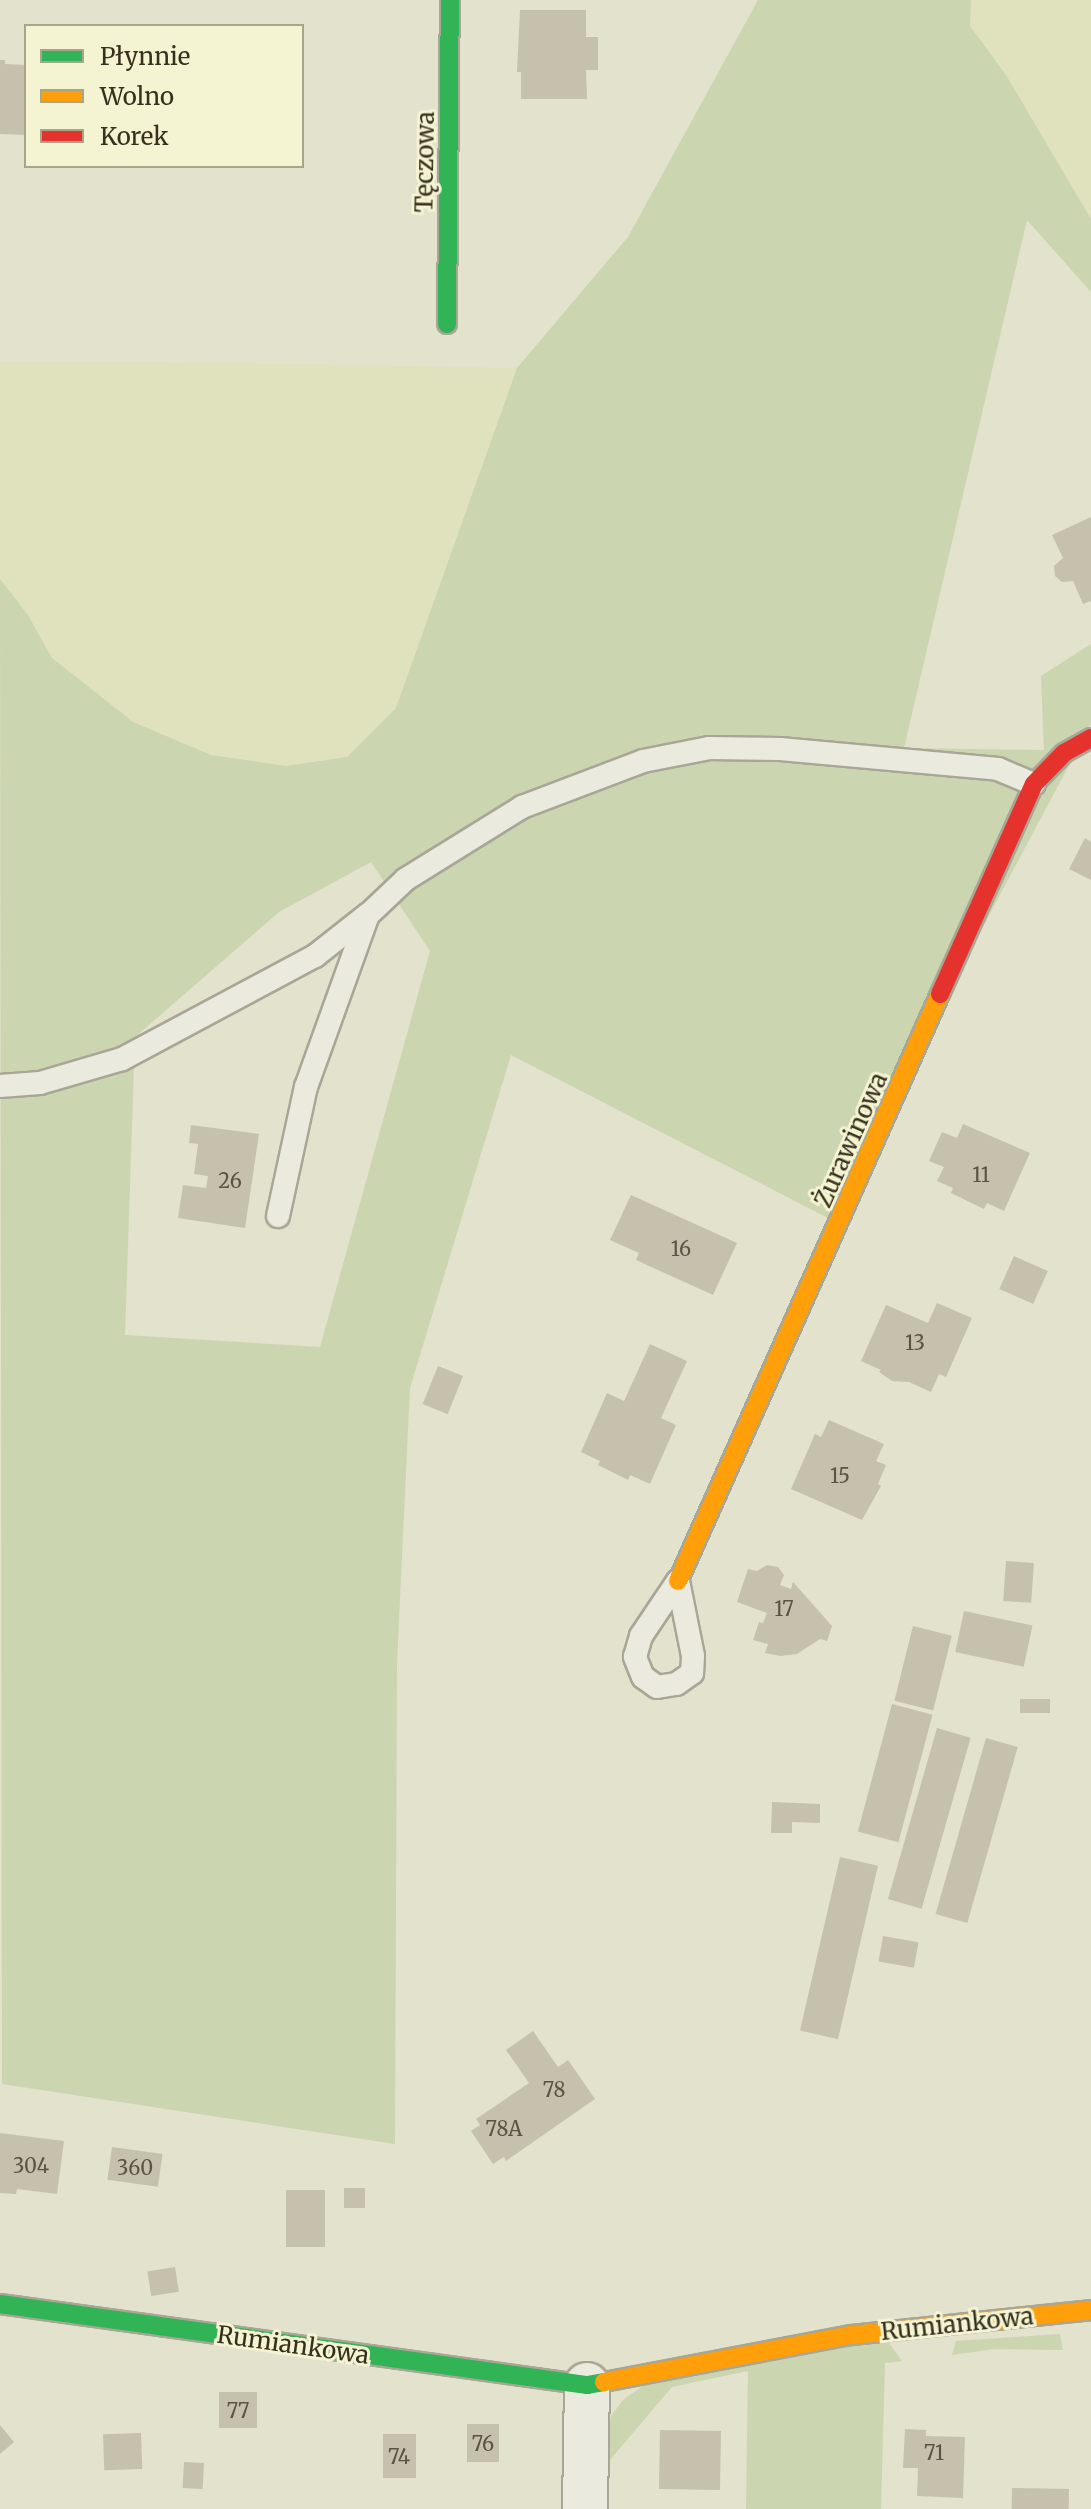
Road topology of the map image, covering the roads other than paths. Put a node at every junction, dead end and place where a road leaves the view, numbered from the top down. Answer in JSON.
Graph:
{"nodes":[{"id":1,"x":450,"y":0,"type":"edge"},
{"id":2,"x":447,"y":324,"type":"dead end"},
{"id":3,"x":1091,"y":738,"type":"edge"},
{"id":4,"x":1034,"y":784,"type":"junction"},
{"id":5,"x":368,"y":915,"type":"junction"},
{"id":6,"x":0,"y":1086,"type":"edge"},
{"id":7,"x":278,"y":1216,"type":"dead end"},
{"id":8,"x":678,"y":1581,"type":"dead end"},
{"id":9,"x":0,"y":2304,"type":"edge"},
{"id":10,"x":1091,"y":2310,"type":"edge"},
{"id":11,"x":587,"y":2385,"type":"junction"},
{"id":12,"x":585,"y":2509,"type":"edge"}],
"edges":[{"from":1,"to":2,"type":"street","name":"Tęczowa"},
{"from":3,"to":4,"type":"street","name":"Żurawinowa"},
{"from":4,"to":5,"type":"lane"},
{"from":4,"to":8,"type":"street","name":"Żurawinowa"},
{"from":5,"to":6,"type":"lane"},
{"from":5,"to":7,"type":"lane"},
{"from":9,"to":11,"type":"street","name":"Rumiankowa"},
{"from":10,"to":11,"type":"street","name":"Rumiankowa"},
{"from":11,"to":12,"type":"street"}]}
